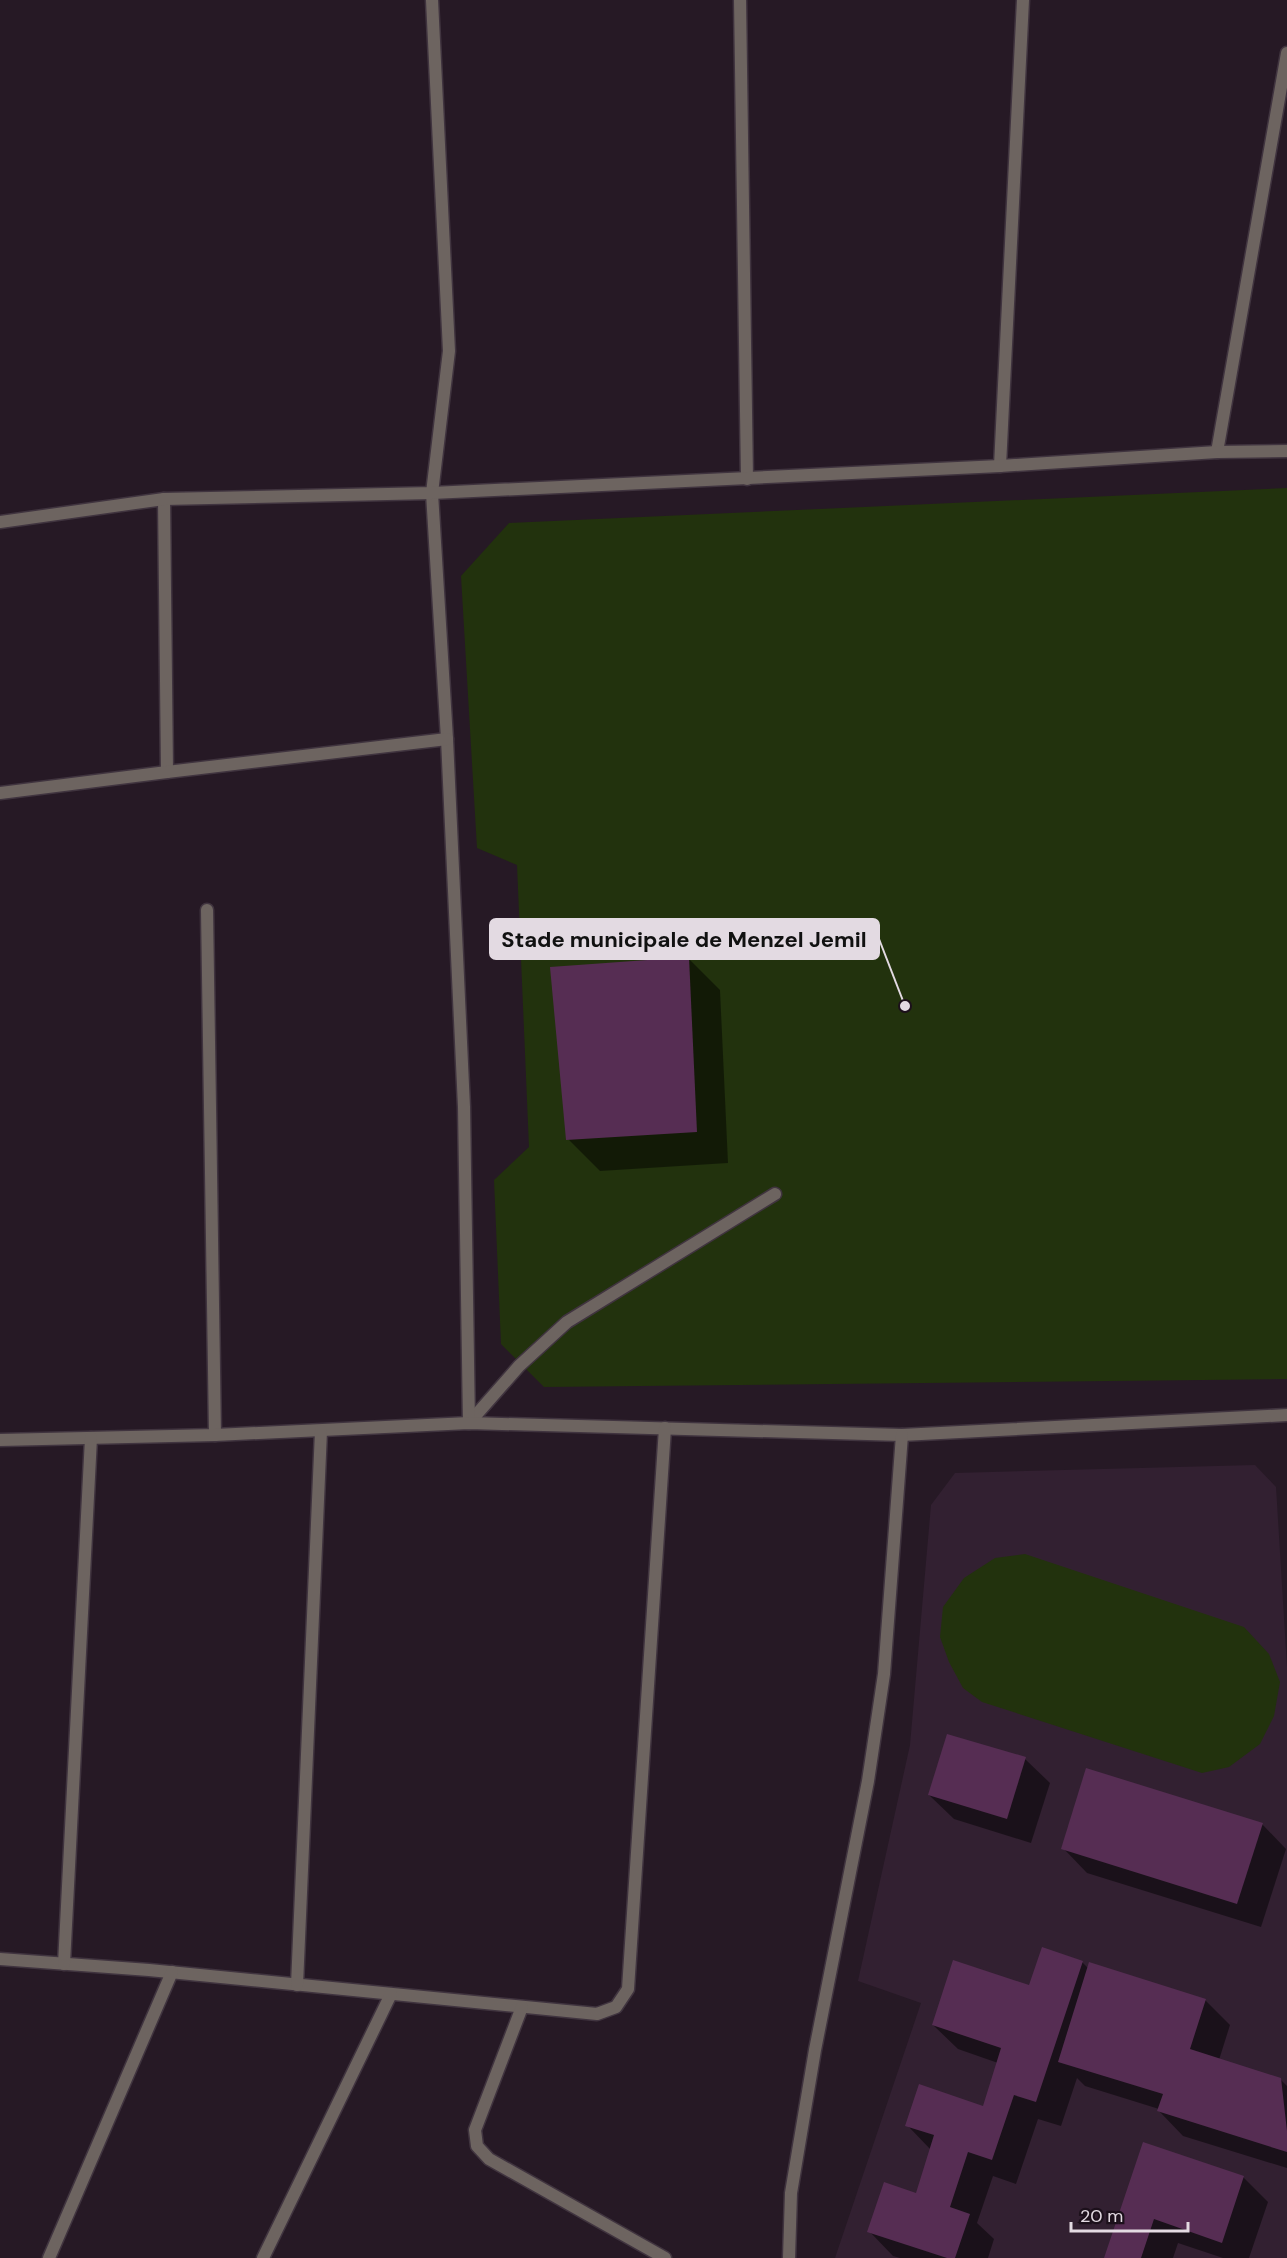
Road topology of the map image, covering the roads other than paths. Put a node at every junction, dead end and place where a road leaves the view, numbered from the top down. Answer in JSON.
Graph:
{"nodes":[{"id":1,"x":432,"y":0,"type":"edge"},
{"id":2,"x":740,"y":0,"type":"edge"},
{"id":3,"x":1023,"y":0,"type":"edge"},
{"id":4,"x":1287,"y":53,"type":"edge"},
{"id":5,"x":1287,"y":451,"type":"edge"},
{"id":6,"x":1217,"y":452,"type":"junction"},
{"id":7,"x":1000,"y":466,"type":"junction"},
{"id":8,"x":747,"y":479,"type":"junction"},
{"id":9,"x":432,"y":493,"type":"junction"},
{"id":10,"x":164,"y":499,"type":"junction"},
{"id":11,"x":0,"y":522,"type":"edge"},
{"id":12,"x":447,"y":740,"type":"junction"},
{"id":13,"x":167,"y":772,"type":"junction"},
{"id":14,"x":0,"y":793,"type":"edge"},
{"id":15,"x":207,"y":910,"type":"dead end"},
{"id":16,"x":775,"y":1194,"type":"dead end"},
{"id":17,"x":1287,"y":1415,"type":"edge"},
{"id":18,"x":469,"y":1423,"type":"junction"},
{"id":19,"x":665,"y":1428,"type":"junction"},
{"id":20,"x":321,"y":1431,"type":"junction"},
{"id":21,"x":215,"y":1435,"type":"junction"},
{"id":22,"x":902,"y":1435,"type":"junction"},
{"id":23,"x":91,"y":1438,"type":"junction"},
{"id":24,"x":0,"y":1440,"type":"edge"},
{"id":25,"x":0,"y":1959,"type":"edge"},
{"id":26,"x":64,"y":1964,"type":"junction"},
{"id":27,"x":172,"y":1972,"type":"junction"},
{"id":28,"x":297,"y":1984,"type":"junction"},
{"id":29,"x":391,"y":1994,"type":"junction"},
{"id":30,"x":522,"y":2007,"type":"junction"},
{"id":31,"x":49,"y":2258,"type":"edge"},
{"id":32,"x":263,"y":2258,"type":"edge"},
{"id":33,"x":665,"y":2258,"type":"edge"},
{"id":34,"x":789,"y":2258,"type":"edge"}],
"edges":[{"from":1,"to":9,"type":"street"},
{"from":2,"to":8,"type":"street"},
{"from":3,"to":7,"type":"street"},
{"from":4,"to":6,"type":"street"},
{"from":5,"to":6,"type":"street"},
{"from":6,"to":7,"type":"street"},
{"from":7,"to":8,"type":"street"},
{"from":8,"to":9,"type":"street"},
{"from":9,"to":10,"type":"street"},
{"from":9,"to":12,"type":"street"},
{"from":10,"to":11,"type":"street"},
{"from":10,"to":13,"type":"street"},
{"from":12,"to":13,"type":"street"},
{"from":12,"to":18,"type":"street"},
{"from":13,"to":14,"type":"street"},
{"from":15,"to":21,"type":"street"},
{"from":16,"to":18,"type":"street"},
{"from":17,"to":22,"type":"street"},
{"from":18,"to":19,"type":"street"},
{"from":18,"to":20,"type":"street"},
{"from":19,"to":22,"type":"street"},
{"from":19,"to":30,"type":"street"},
{"from":20,"to":21,"type":"street"},
{"from":20,"to":28,"type":"street"},
{"from":21,"to":23,"type":"street"},
{"from":22,"to":34,"type":"street"},
{"from":23,"to":24,"type":"street"},
{"from":23,"to":26,"type":"street"},
{"from":25,"to":26,"type":"street"},
{"from":26,"to":27,"type":"street"},
{"from":27,"to":28,"type":"street"},
{"from":27,"to":31,"type":"street"},
{"from":28,"to":29,"type":"street"},
{"from":29,"to":30,"type":"street"},
{"from":29,"to":32,"type":"street"},
{"from":30,"to":33,"type":"street"}]}
